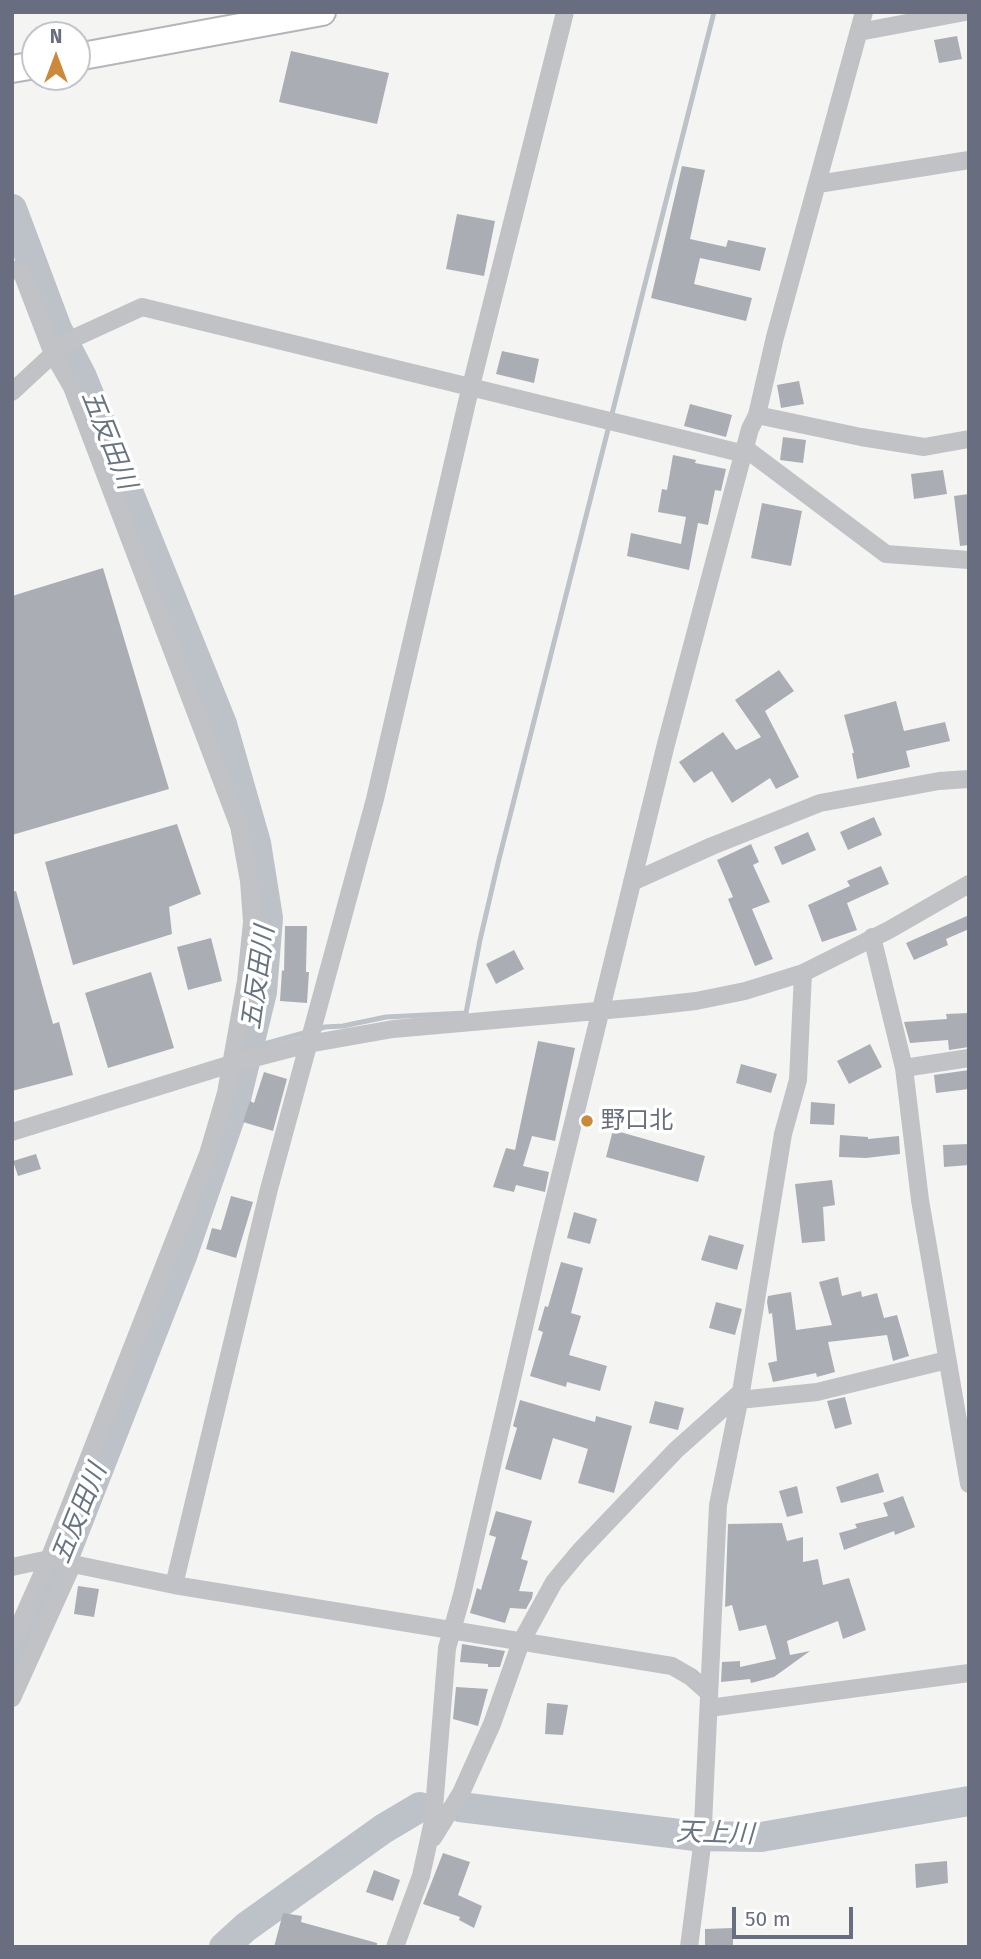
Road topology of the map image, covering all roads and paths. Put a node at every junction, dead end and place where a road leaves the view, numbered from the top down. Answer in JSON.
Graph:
{"nodes":[{"id":1,"x":322,"y":12,"type":"edge"},
{"id":2,"x":565,"y":12,"type":"edge"},
{"id":3,"x":864,"y":12,"type":"edge"},
{"id":4,"x":965,"y":12,"type":"edge"},
{"id":5,"x":240,"y":20,"type":"edge"},
{"id":6,"x":859,"y":32,"type":"junction"},
{"id":7,"x":91,"y":54,"type":"edge"},
{"id":8,"x":969,"y":160,"type":"edge"},
{"id":9,"x":818,"y":184,"type":"junction"},
{"id":10,"x":12,"y":269,"type":"edge"},
{"id":11,"x":53,"y":353,"type":"junction"},
{"id":12,"x":471,"y":388,"type":"junction"},
{"id":13,"x":12,"y":392,"type":"edge"},
{"id":14,"x":757,"y":415,"type":"junction"},
{"id":15,"x":969,"y":439,"type":"edge"},
{"id":16,"x":745,"y":452,"type":"junction"},
{"id":17,"x":969,"y":560,"type":"edge"},
{"id":18,"x":969,"y":779,"type":"edge"},
{"id":19,"x":632,"y":882,"type":"junction"},
{"id":20,"x":969,"y":884,"type":"edge"},
{"id":21,"x":872,"y":937,"type":"junction"},
{"id":22,"x":803,"y":973,"type":"junction"},
{"id":23,"x":602,"y":1009,"type":"junction"},
{"id":24,"x":310,"y":1035,"type":"junction"},
{"id":25,"x":969,"y":1058,"type":"edge"},
{"id":26,"x":242,"y":1062,"type":"junction"},
{"id":27,"x":904,"y":1068,"type":"junction"},
{"id":28,"x":12,"y":1132,"type":"edge"},
{"id":29,"x":947,"y":1360,"type":"junction"},
{"id":30,"x":962,"y":1395,"type":"edge"},
{"id":31,"x":740,"y":1396,"type":"junction"},
{"id":32,"x":969,"y":1484,"type":"edge"},
{"id":33,"x":50,"y":1559,"type":"junction"},
{"id":34,"x":14,"y":1561,"type":"edge"},
{"id":35,"x":72,"y":1563,"type":"junction"},
{"id":36,"x":174,"y":1585,"type":"junction"},
{"id":37,"x":451,"y":1630,"type":"junction"},
{"id":38,"x":12,"y":1642,"type":"edge"},
{"id":39,"x":521,"y":1642,"type":"junction"},
{"id":40,"x":969,"y":1672,"type":"edge"},
{"id":41,"x":12,"y":1698,"type":"edge"},
{"id":42,"x":709,"y":1701,"type":"junction"},
{"id":43,"x":427,"y":1847,"type":"junction"},
{"id":44,"x":395,"y":1947,"type":"edge"},
{"id":45,"x":689,"y":1947,"type":"edge"}],
"edges":[{"from":1,"to":5,"type":"highway"},
{"from":2,"to":12,"type":"street"},
{"from":3,"to":6,"type":"street"},
{"from":4,"to":6,"type":"street"},
{"from":5,"to":7,"type":"highway"},
{"from":6,"to":9,"type":"street"},
{"from":8,"to":9,"type":"street"},
{"from":9,"to":14,"type":"street"},
{"from":10,"to":11,"type":"street"},
{"from":11,"to":12,"type":"street"},
{"from":11,"to":13,"type":"street"},
{"from":11,"to":26,"type":"street"},
{"from":12,"to":16,"type":"street"},
{"from":12,"to":24,"type":"street"},
{"from":14,"to":15,"type":"street"},
{"from":14,"to":16,"type":"street"},
{"from":16,"to":17,"type":"street"},
{"from":16,"to":19,"type":"street"},
{"from":18,"to":19,"type":"street"},
{"from":19,"to":23,"type":"street"},
{"from":20,"to":21,"type":"street"},
{"from":21,"to":22,"type":"street"},
{"from":21,"to":27,"type":"street"},
{"from":22,"to":23,"type":"street"},
{"from":22,"to":31,"type":"street"},
{"from":23,"to":24,"type":"street"},
{"from":23,"to":37,"type":"street"},
{"from":24,"to":26,"type":"street"},
{"from":24,"to":36,"type":"street"},
{"from":25,"to":27,"type":"street"},
{"from":26,"to":28,"type":"street"},
{"from":26,"to":33,"type":"street"},
{"from":27,"to":29,"type":"street"},
{"from":29,"to":30,"type":"street"},
{"from":29,"to":31,"type":"street"},
{"from":30,"to":32,"type":"street"},
{"from":31,"to":39,"type":"street"},
{"from":31,"to":42,"type":"street"},
{"from":33,"to":34,"type":"street"},
{"from":33,"to":35,"type":"street"},
{"from":33,"to":38,"type":"street"},
{"from":35,"to":36,"type":"street"},
{"from":35,"to":41,"type":"street"},
{"from":36,"to":37,"type":"street"},
{"from":37,"to":39,"type":"street"},
{"from":37,"to":43,"type":"street"},
{"from":39,"to":42,"type":"street"},
{"from":39,"to":43,"type":"street"},
{"from":40,"to":42,"type":"street"},
{"from":42,"to":45,"type":"street"},
{"from":43,"to":44,"type":"street"}]}
